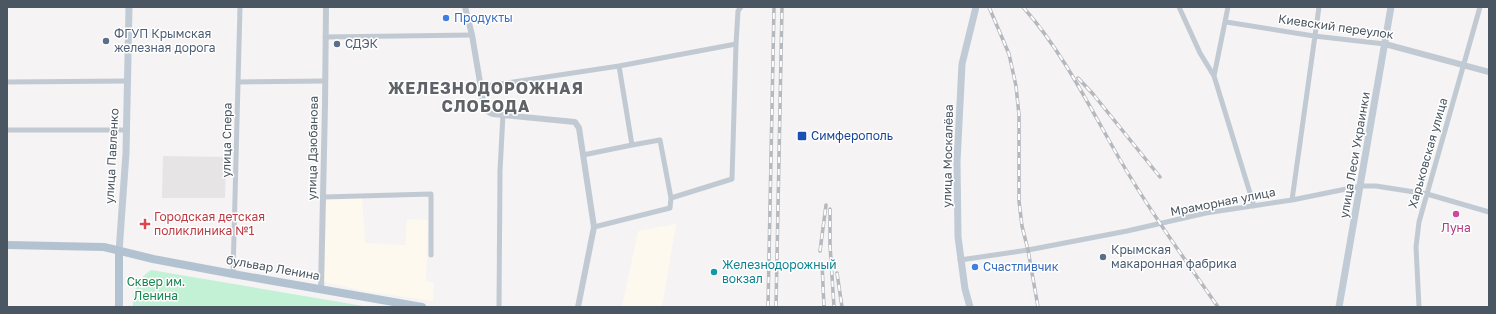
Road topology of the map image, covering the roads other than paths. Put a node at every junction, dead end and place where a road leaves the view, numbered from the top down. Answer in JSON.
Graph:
{"nodes":[{"id":1,"x":129,"y":7,"type":"edge"},
{"id":2,"x":240,"y":7,"type":"edge"},
{"id":3,"x":326,"y":7,"type":"edge"},
{"id":4,"x":465,"y":7,"type":"edge"},
{"id":5,"x":741,"y":7,"type":"edge"},
{"id":6,"x":976,"y":7,"type":"edge"},
{"id":7,"x":1179,"y":7,"type":"edge"},
{"id":8,"x":1228,"y":7,"type":"edge"},
{"id":9,"x":1319,"y":7,"type":"edge"},
{"id":10,"x":1391,"y":7,"type":"edge"},
{"id":11,"x":1480,"y":7,"type":"edge"},
{"id":12,"x":1226,"y":22,"type":"junction"},
{"id":13,"x":472,"y":35,"type":"junction"},
{"id":14,"x":1314,"y":36,"type":"junction"},
{"id":15,"x":325,"y":37,"type":"junction"},
{"id":16,"x":736,"y":44,"type":"junction"},
{"id":17,"x":1384,"y":44,"type":"junction"},
{"id":18,"x":1464,"y":64,"type":"junction"},
{"id":19,"x":619,"y":66,"type":"junction"},
{"id":20,"x":1489,"y":72,"type":"edge"},
{"id":21,"x":1214,"y":76,"type":"junction"},
{"id":22,"x":128,"y":81,"type":"junction"},
{"id":23,"x":325,"y":81,"type":"junction"},
{"id":24,"x":7,"y":82,"type":"edge"},
{"id":25,"x":238,"y":82,"type":"junction"},
{"id":26,"x":480,"y":87,"type":"junction"},
{"id":27,"x":503,"y":114,"type":"junction"},
{"id":28,"x":7,"y":130,"type":"edge"},
{"id":29,"x":126,"y":130,"type":"junction"},
{"id":30,"x":632,"y":146,"type":"junction"},
{"id":31,"x":583,"y":155,"type":"junction"},
{"id":32,"x":1361,"y":186,"type":"junction"},
{"id":33,"x":1427,"y":194,"type":"junction"},
{"id":34,"x":324,"y":197,"type":"junction"},
{"id":35,"x":671,"y":198,"type":"junction"},
{"id":36,"x":1292,"y":200,"type":"junction"},
{"id":37,"x":1254,"y":206,"type":"junction"},
{"id":38,"x":1489,"y":212,"type":"edge"},
{"id":39,"x":594,"y":227,"type":"junction"},
{"id":40,"x":7,"y":245,"type":"edge"},
{"id":41,"x":119,"y":252,"type":"junction"},
{"id":42,"x":431,"y":255,"type":"dead end"},
{"id":43,"x":960,"y":260,"type":"junction"},
{"id":44,"x":233,"y":274,"type":"junction"},
{"id":45,"x":321,"y":289,"type":"junction"},
{"id":46,"x":119,"y":307,"type":"edge"},
{"id":47,"x":422,"y":307,"type":"edge"},
{"id":48,"x":499,"y":307,"type":"edge"},
{"id":49,"x":578,"y":307,"type":"edge"},
{"id":50,"x":970,"y":307,"type":"edge"},
{"id":51,"x":1339,"y":307,"type":"edge"},
{"id":52,"x":1419,"y":307,"type":"edge"}],
"edges":[{"from":1,"to":22,"type":"main road","name":"улица Павленко"},
{"from":2,"to":25,"type":"street","name":"улица Спера"},
{"from":3,"to":15,"type":"street","name":"улица Дзюбанова"},
{"from":4,"to":13,"type":"street"},
{"from":5,"to":16,"type":"street"},
{"from":6,"to":43,"type":"main road","name":"улица Москалёва"},
{"from":7,"to":21,"type":"street"},
{"from":8,"to":12,"type":"street"},
{"from":9,"to":14,"type":"street"},
{"from":10,"to":17,"type":"main road","name":"улица Леси Украинки"},
{"from":11,"to":18,"type":"street","name":"Харьковская улица"},
{"from":12,"to":14,"type":"street","name":"Киевский переулок"},
{"from":12,"to":21,"type":"street"},
{"from":13,"to":15,"type":"street"},
{"from":13,"to":26,"type":"street"},
{"from":14,"to":17,"type":"street","name":"Киевский переулок"},
{"from":14,"to":36,"type":"street"},
{"from":15,"to":23,"type":"street","name":"улица Дзюбанова"},
{"from":16,"to":19,"type":"street"},
{"from":16,"to":35,"type":"street"},
{"from":17,"to":18,"type":"street","name":"Киевский переулок"},
{"from":17,"to":32,"type":"main road","name":"улица Леси Украинки"},
{"from":18,"to":20,"type":"street","name":"Киевский переулок"},
{"from":18,"to":33,"type":"street","name":"Харьковская улица"},
{"from":19,"to":26,"type":"street"},
{"from":19,"to":30,"type":"street"},
{"from":21,"to":37,"type":"street"},
{"from":22,"to":24,"type":"street"},
{"from":22,"to":29,"type":"main road","name":"улица Павленко"},
{"from":23,"to":25,"type":"street"},
{"from":23,"to":34,"type":"street","name":"улица Дзюбанова"},
{"from":25,"to":44,"type":"street","name":"улица Спера"},
{"from":26,"to":27,"type":"street"},
{"from":27,"to":31,"type":"street"},
{"from":27,"to":48,"type":"street"},
{"from":28,"to":29,"type":"street"},
{"from":29,"to":41,"type":"main road","name":"улица Павленко"},
{"from":30,"to":31,"type":"street"},
{"from":30,"to":35,"type":"street"},
{"from":31,"to":39,"type":"street"},
{"from":32,"to":33,"type":"street","name":"Мраморная улица"},
{"from":32,"to":36,"type":"street","name":"Мраморная улица"},
{"from":32,"to":51,"type":"main road","name":"улица Леси Украинки"},
{"from":33,"to":38,"type":"street","name":"Мраморная улица"},
{"from":33,"to":52,"type":"street","name":"Харьковская улица"},
{"from":34,"to":42,"type":"street"},
{"from":34,"to":45,"type":"street","name":"улица Дзюбанова"},
{"from":35,"to":39,"type":"street"},
{"from":36,"to":37,"type":"street","name":"Мраморная улица"},
{"from":37,"to":43,"type":"street","name":"Мраморная улица"},
{"from":39,"to":49,"type":"street"},
{"from":40,"to":41,"type":"main road","name":"бульвар Ленина"},
{"from":41,"to":44,"type":"main road","name":"бульвар Ленина"},
{"from":41,"to":46,"type":"main road","name":"улица Павленко"},
{"from":43,"to":50,"type":"main road","name":"улица Москалёва"},
{"from":44,"to":45,"type":"main road","name":"бульвар Ленина"},
{"from":45,"to":47,"type":"main road","name":"бульвар Ленина"}]}
